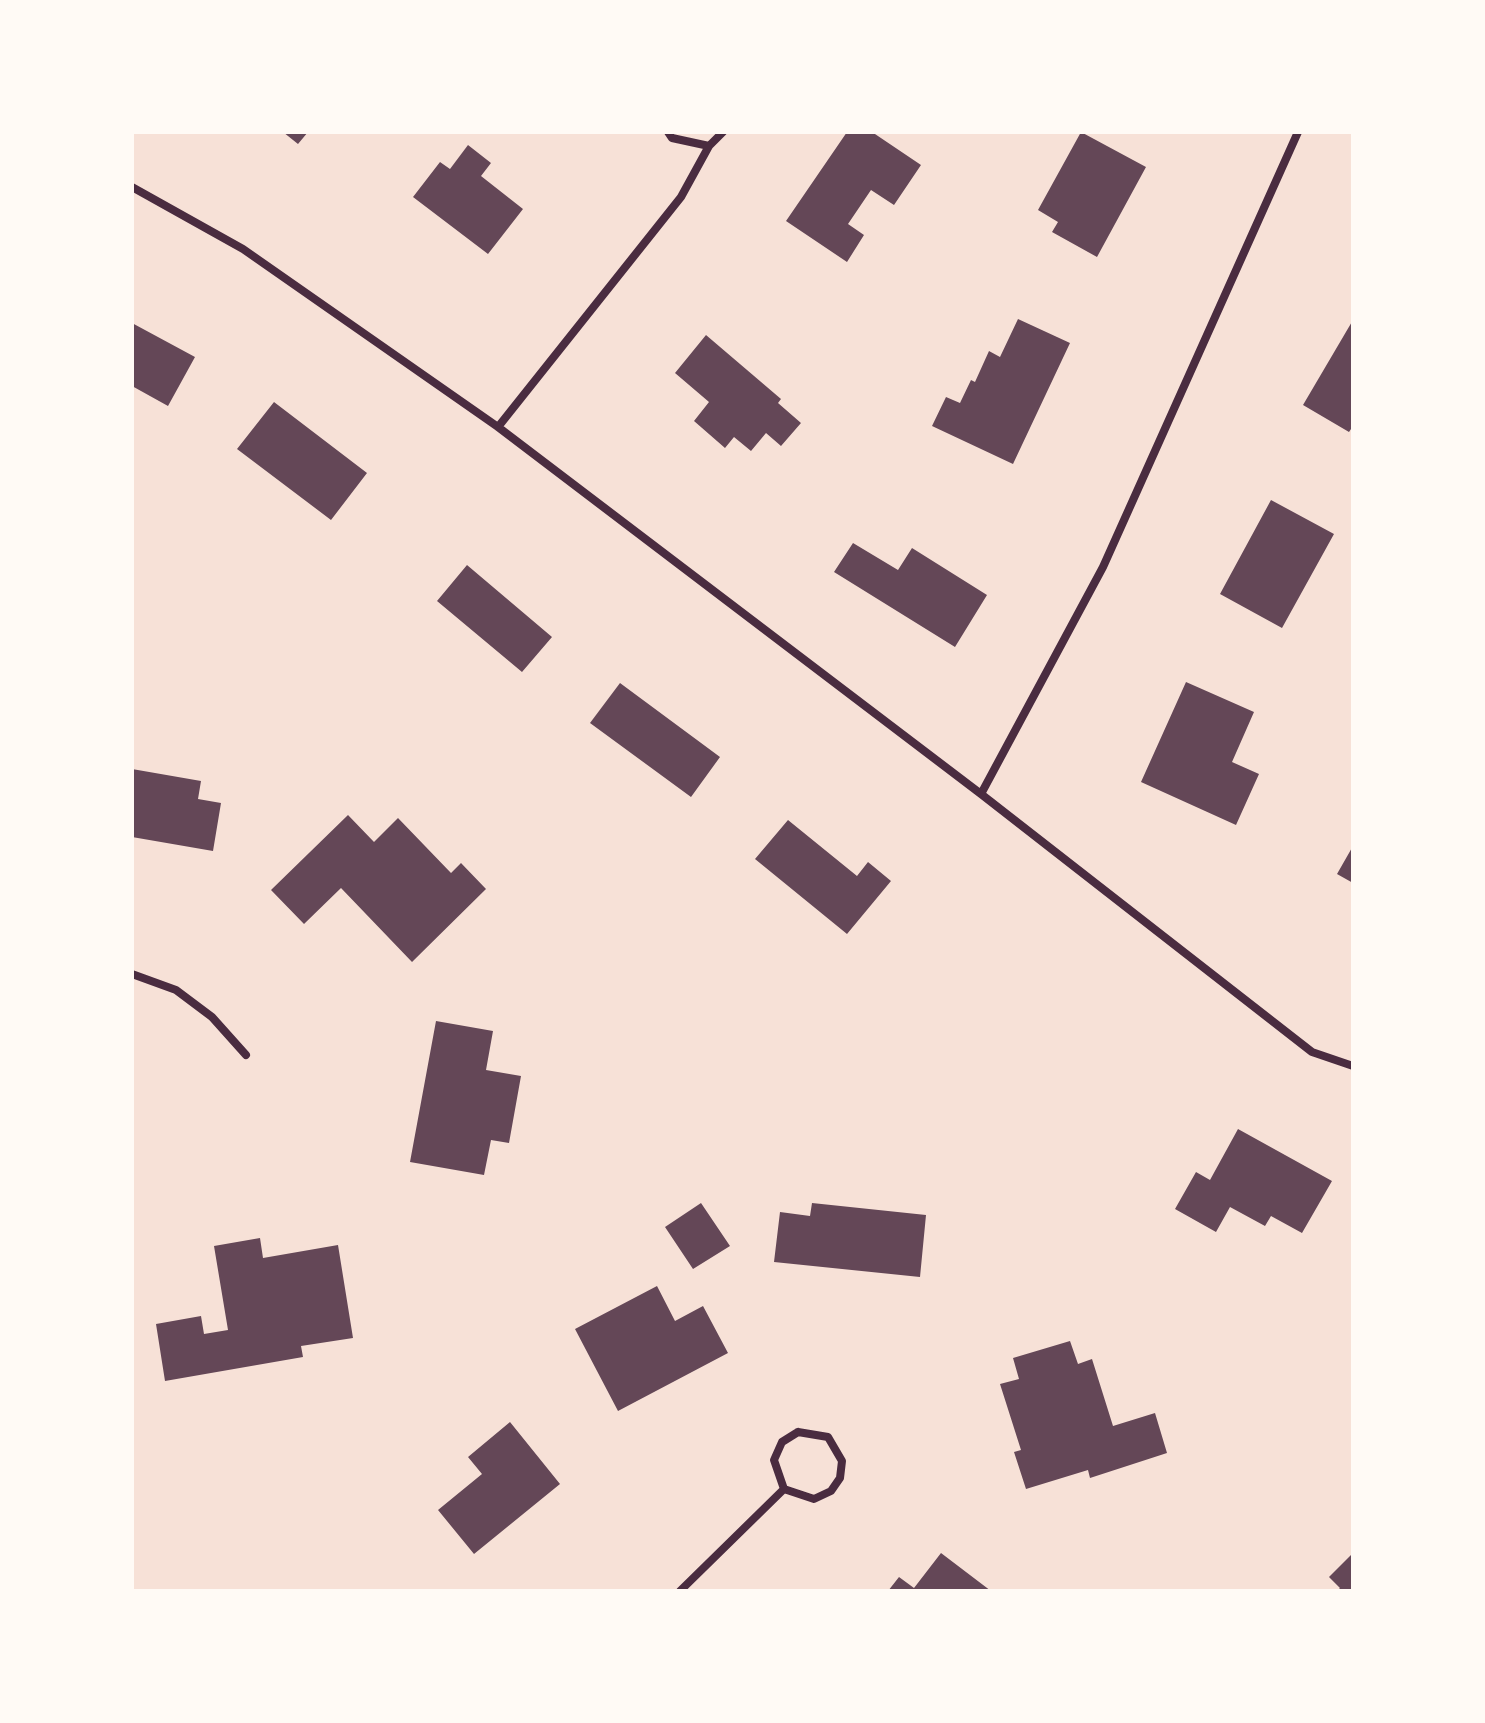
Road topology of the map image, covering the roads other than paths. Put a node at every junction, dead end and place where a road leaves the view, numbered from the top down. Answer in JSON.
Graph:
{"nodes":[{"id":1,"x":668,"y":132,"type":"edge"},
{"id":2,"x":723,"y":132,"type":"edge"},
{"id":3,"x":1298,"y":132,"type":"edge"},
{"id":4,"x":709,"y":146,"type":"junction"},
{"id":5,"x":132,"y":187,"type":"edge"},
{"id":6,"x":498,"y":427,"type":"junction"},
{"id":7,"x":981,"y":794,"type":"junction"},
{"id":8,"x":132,"y":974,"type":"edge"},
{"id":9,"x":246,"y":1055,"type":"dead end"},
{"id":10,"x":1353,"y":1066,"type":"edge"},
{"id":11,"x":784,"y":1489,"type":"junction"},
{"id":12,"x":680,"y":1591,"type":"edge"}],
"edges":[{"from":1,"to":4,"type":"street"},
{"from":2,"to":4,"type":"street"},
{"from":3,"to":7,"type":"street"},
{"from":4,"to":6,"type":"street"},
{"from":5,"to":6,"type":"street"},
{"from":6,"to":7,"type":"street"},
{"from":7,"to":10,"type":"street"},
{"from":8,"to":9,"type":"street"},
{"from":11,"to":11,"type":"street"},
{"from":11,"to":12,"type":"street"}]}
